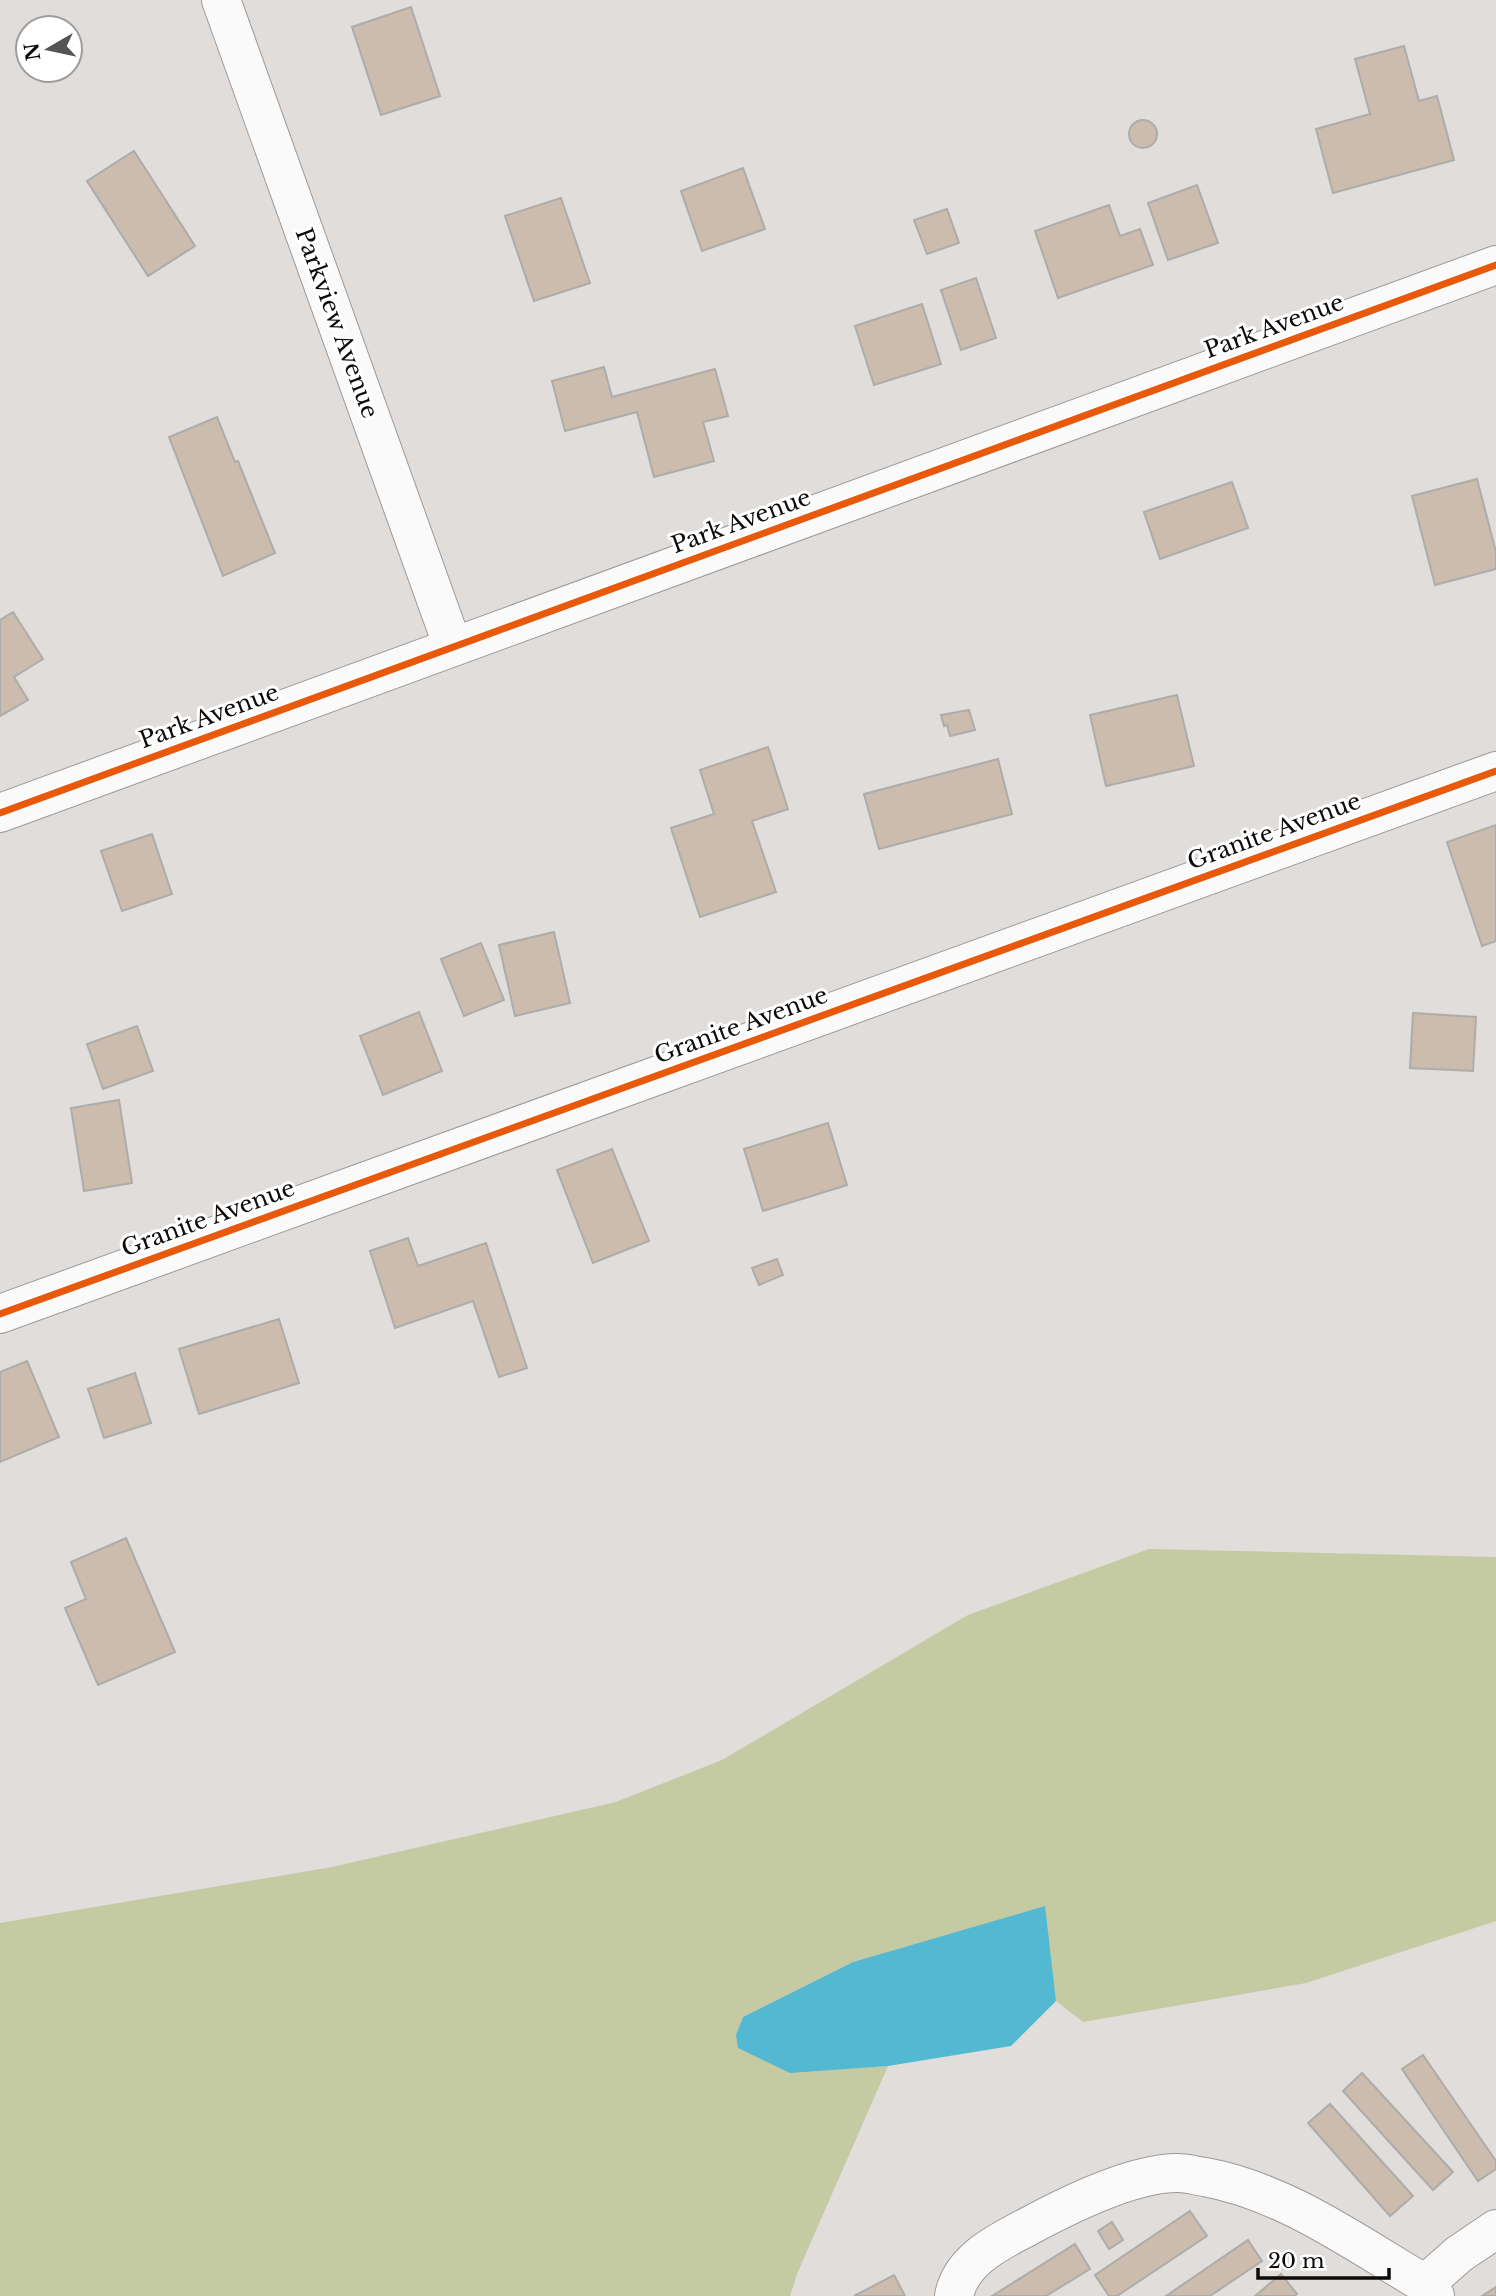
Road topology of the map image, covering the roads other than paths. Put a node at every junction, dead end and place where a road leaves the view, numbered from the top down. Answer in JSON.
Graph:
{"nodes":[{"id":1,"x":221,"y":0,"type":"edge"},
{"id":2,"x":1496,"y":265,"type":"edge"},
{"id":3,"x":453,"y":647,"type":"junction"},
{"id":4,"x":1496,"y":771,"type":"edge"},
{"id":5,"x":0,"y":813,"type":"edge"},
{"id":6,"x":0,"y":1314,"type":"edge"},
{"id":7,"x":1496,"y":2229,"type":"edge"},
{"id":8,"x":1430,"y":2290,"type":"edge"},
{"id":9,"x":954,"y":2296,"type":"edge"}],
"edges":[{"from":1,"to":3,"type":"street","name":"Parkview Avenue"},
{"from":2,"to":3,"type":"street","name":"Park Avenue"},
{"from":3,"to":5,"type":"street","name":"Park Avenue"},
{"from":4,"to":6,"type":"street","name":"Granite Avenue"},
{"from":7,"to":8,"type":"street"},
{"from":8,"to":9,"type":"street"}]}
